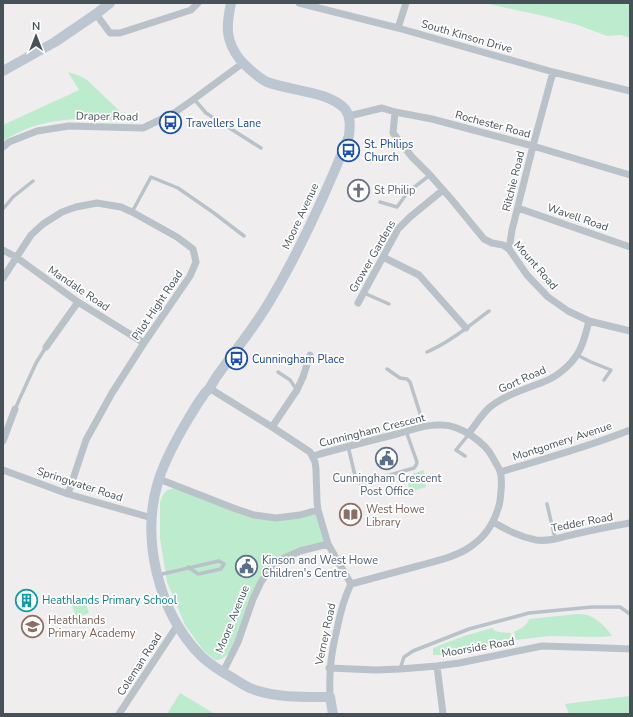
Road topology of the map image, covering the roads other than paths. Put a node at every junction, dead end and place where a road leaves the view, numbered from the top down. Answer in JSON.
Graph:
{"nodes":[{"id":1,"x":110,"y":3,"type":"edge"},
{"id":2,"x":198,"y":3,"type":"edge"},
{"id":3,"x":231,"y":3,"type":"edge"},
{"id":4,"x":298,"y":3,"type":"edge"},
{"id":5,"x":406,"y":3,"type":"edge"},
{"id":6,"x":317,"y":6,"type":"edge"},
{"id":7,"x":96,"y":14,"type":"junction"},
{"id":8,"x":398,"y":28,"type":"junction"},
{"id":9,"x":244,"y":63,"type":"junction"},
{"id":10,"x":3,"y":71,"type":"edge"},
{"id":11,"x":553,"y":72,"type":"junction"},
{"id":12,"x":630,"y":91,"type":"edge"},
{"id":13,"x":194,"y":99,"type":"junction"},
{"id":14,"x":395,"y":112,"type":"junction"},
{"id":15,"x":349,"y":116,"type":"junction"},
{"id":16,"x":533,"y":146,"type":"junction"},
{"id":17,"x":3,"y":147,"type":"edge"},
{"id":18,"x":261,"y":148,"type":"dead end"},
{"id":19,"x":630,"y":174,"type":"edge"},
{"id":20,"x":430,"y":175,"type":"junction"},
{"id":21,"x":33,"y":181,"type":"dead end"},
{"id":22,"x":443,"y":190,"type":"junction"},
{"id":23,"x":380,"y":202,"type":"dead end"},
{"id":24,"x":518,"y":208,"type":"junction"},
{"id":25,"x":3,"y":209,"type":"edge"},
{"id":26,"x":132,"y":212,"type":"junction"},
{"id":27,"x":244,"y":236,"type":"dead end"},
{"id":28,"x":630,"y":247,"type":"edge"},
{"id":29,"x":509,"y":249,"type":"junction"},
{"id":30,"x":3,"y":250,"type":"edge"},
{"id":31,"x":16,"y":258,"type":"junction"},
{"id":32,"x":383,"y":258,"type":"junction"},
{"id":33,"x":3,"y":278,"type":"edge"},
{"id":34,"x":364,"y":293,"type":"junction"},
{"id":35,"x":78,"y":302,"type":"junction"},
{"id":36,"x":358,"y":303,"type":"dead end"},
{"id":37,"x":389,"y":304,"type":"dead end"},
{"id":38,"x":489,"y":311,"type":"dead end"},
{"id":39,"x":589,"y":321,"type":"junction"},
{"id":40,"x":466,"y":328,"type":"junction"},
{"id":41,"x":630,"y":331,"type":"edge"},
{"id":42,"x":144,"y":343,"type":"junction"},
{"id":43,"x":46,"y":347,"type":"joint"},
{"id":44,"x":427,"y":352,"type":"dead end"},
{"id":45,"x":577,"y":354,"type":"junction"},
{"id":46,"x":310,"y":356,"type":"dead end"},
{"id":47,"x":387,"y":369,"type":"dead end"},
{"id":48,"x":278,"y":372,"type":"dead end"},
{"id":49,"x":604,"y":380,"type":"dead end"},
{"id":50,"x":210,"y":388,"type":"junction"},
{"id":51,"x":297,"y":390,"type":"junction"},
{"id":52,"x":15,"y":409,"type":"joint"},
{"id":53,"x":424,"y":426,"type":"junction"},
{"id":54,"x":272,"y":427,"type":"junction"},
{"id":55,"x":630,"y":430,"type":"edge"},
{"id":56,"x":406,"y":432,"type":"junction"},
{"id":57,"x":469,"y":433,"type":"junction"},
{"id":58,"x":3,"y":441,"type":"edge"},
{"id":59,"x":348,"y":446,"type":"junction"},
{"id":60,"x":313,"y":456,"type":"junction"},
{"id":61,"x":465,"y":456,"type":"dead end"},
{"id":62,"x":3,"y":470,"type":"edge"},
{"id":63,"x":500,"y":472,"type":"junction"},
{"id":64,"x":159,"y":479,"type":"junction"},
{"id":65,"x":68,"y":494,"type":"junction"},
{"id":66,"x":547,"y":504,"type":"dead end"},
{"id":67,"x":318,"y":510,"type":"junction"},
{"id":68,"x":152,"y":518,"type":"junction"},
{"id":69,"x":494,"y":522,"type":"junction"},
{"id":70,"x":630,"y":523,"type":"edge"},
{"id":71,"x":555,"y":540,"type":"junction"},
{"id":72,"x":328,"y":544,"type":"junction"},
{"id":73,"x":188,"y":567,"type":"junction"},
{"id":74,"x":157,"y":575,"type":"junction"},
{"id":75,"x":351,"y":584,"type":"junction"},
{"id":76,"x":630,"y":614,"type":"edge"},
{"id":77,"x":177,"y":626,"type":"junction"},
{"id":78,"x":630,"y":649,"type":"edge"},
{"id":79,"x":437,"y":666,"type":"junction"},
{"id":80,"x":330,"y":668,"type":"junction"},
{"id":81,"x":400,"y":670,"type":"junction"},
{"id":82,"x":222,"y":672,"type":"junction"},
{"id":83,"x":330,"y":697,"type":"junction"},
{"id":84,"x":120,"y":714,"type":"edge"},
{"id":85,"x":333,"y":714,"type":"edge"},
{"id":86,"x":443,"y":714,"type":"edge"}],
"edges":[{"from":1,"to":7,"type":"street"},
{"from":2,"to":7,"type":"street"},
{"from":3,"to":9,"type":"street"},
{"from":4,"to":6,"type":"street","name":"South Kinson Drive"},
{"from":5,"to":8,"type":"street"},
{"from":6,"to":8,"type":"street","name":"South Kinson Drive"},
{"from":7,"to":10,"type":"street"},
{"from":8,"to":11,"type":"street","name":"South Kinson Drive"},
{"from":9,"to":13,"type":"street","name":"Draper Road"},
{"from":9,"to":15,"type":"street"},
{"from":11,"to":12,"type":"street","name":"South Kinson Drive"},
{"from":11,"to":16,"type":"street","name":"Ritchie Road"},
{"from":13,"to":17,"type":"street","name":"Draper Road"},
{"from":13,"to":18,"type":"lane"},
{"from":14,"to":15,"type":"street","name":"Rochester Road"},
{"from":14,"to":16,"type":"street","name":"Rochester Road"},
{"from":14,"to":20,"type":"street","name":"Mount Road"},
{"from":15,"to":50,"type":"street","name":"Moore Avenue"},
{"from":16,"to":19,"type":"street","name":"Rochester Road"},
{"from":16,"to":24,"type":"street","name":"Ritchie Road"},
{"from":20,"to":22,"type":"street","name":"Mount Road"},
{"from":20,"to":23,"type":"lane"},
{"from":21,"to":25,"type":"lane"},
{"from":22,"to":29,"type":"street","name":"Mount Road"},
{"from":22,"to":32,"type":"street","name":"Grower Gardens"},
{"from":24,"to":28,"type":"street","name":"Wavell Road"},
{"from":24,"to":29,"type":"street","name":"Ritchie Road"},
{"from":26,"to":27,"type":"lane"},
{"from":26,"to":31,"type":"street","name":"Pilot Hight Road"},
{"from":26,"to":42,"type":"street","name":"Pilot Hight Road"},
{"from":29,"to":39,"type":"street","name":"Mount Road"},
{"from":30,"to":31,"type":"street","name":"Mandale Road"},
{"from":31,"to":33,"type":"street","name":"Pilot Hight Road"},
{"from":31,"to":35,"type":"street","name":"Mandale Road"},
{"from":32,"to":34,"type":"street","name":"Grower Gardens"},
{"from":32,"to":40,"type":"street"},
{"from":34,"to":36,"type":"street","name":"Grower Gardens"},
{"from":34,"to":37,"type":"lane"},
{"from":35,"to":42,"type":"street","name":"Mandale Road"},
{"from":35,"to":43,"type":"street"},
{"from":38,"to":40,"type":"lane"},
{"from":39,"to":41,"type":"street","name":"Mount Road"},
{"from":39,"to":45,"type":"street","name":"Gort Road"},
{"from":40,"to":44,"type":"lane"},
{"from":42,"to":65,"type":"street","name":"Pilot Hight Road"},
{"from":43,"to":52,"type":"lane"},
{"from":45,"to":49,"type":"lane"},
{"from":45,"to":57,"type":"street","name":"Gort Road"},
{"from":46,"to":51,"type":"street"},
{"from":47,"to":53,"type":"lane"},
{"from":48,"to":51,"type":"lane"},
{"from":50,"to":54,"type":"street"},
{"from":50,"to":64,"type":"street","name":"Moore Avenue"},
{"from":51,"to":54,"type":"street"},
{"from":52,"to":58,"type":"street"},
{"from":53,"to":56,"type":"street","name":"Cunningham Crescent"},
{"from":53,"to":57,"type":"street","name":"Cunningham Crescent"},
{"from":54,"to":60,"type":"street"},
{"from":55,"to":63,"type":"street","name":"Montgomery Avenue"},
{"from":56,"to":59,"type":"street","name":"Cunningham Crescent"},
{"from":56,"to":59,"type":"lane"},
{"from":57,"to":61,"type":"lane"},
{"from":57,"to":63,"type":"street","name":"Cunningham Crescent"},
{"from":59,"to":60,"type":"street","name":"Cunningham Crescent"},
{"from":60,"to":67,"type":"street","name":"Cunningham Crescent"},
{"from":62,"to":65,"type":"street","name":"Springwater Road"},
{"from":63,"to":69,"type":"street","name":"Cunningham Crescent"},
{"from":64,"to":67,"type":"street"},
{"from":64,"to":68,"type":"street","name":"Moore Avenue"},
{"from":65,"to":68,"type":"street","name":"Springwater Road"},
{"from":66,"to":71,"type":"lane"},
{"from":67,"to":72,"type":"street","name":"Cunningham Crescent"},
{"from":68,"to":74,"type":"street","name":"Moore Avenue"},
{"from":69,"to":71,"type":"street","name":"Tedder Road"},
{"from":69,"to":75,"type":"street","name":"Cunningham Crescent"},
{"from":70,"to":71,"type":"street","name":"Tedder Road"},
{"from":72,"to":75,"type":"street","name":"Cunningham Crescent"},
{"from":72,"to":82,"type":"street","name":"Moore Avenue"},
{"from":73,"to":73,"type":"lane"},
{"from":73,"to":74,"type":"lane"},
{"from":74,"to":77,"type":"street","name":"Moore Avenue"},
{"from":75,"to":80,"type":"street","name":"Verney Road"},
{"from":76,"to":81,"type":"lane"},
{"from":77,"to":82,"type":"street","name":"Moore Avenue"},
{"from":77,"to":84,"type":"street","name":"Coleman Road"},
{"from":78,"to":79,"type":"street","name":"Moorside Road"},
{"from":79,"to":81,"type":"street","name":"Moorside Road"},
{"from":79,"to":86,"type":"street"},
{"from":80,"to":81,"type":"street","name":"Moorside Road"},
{"from":80,"to":83,"type":"street","name":"Verney Road"},
{"from":82,"to":83,"type":"street","name":"Moore Avenue"},
{"from":83,"to":85,"type":"street","name":"Verney Road"}]}
